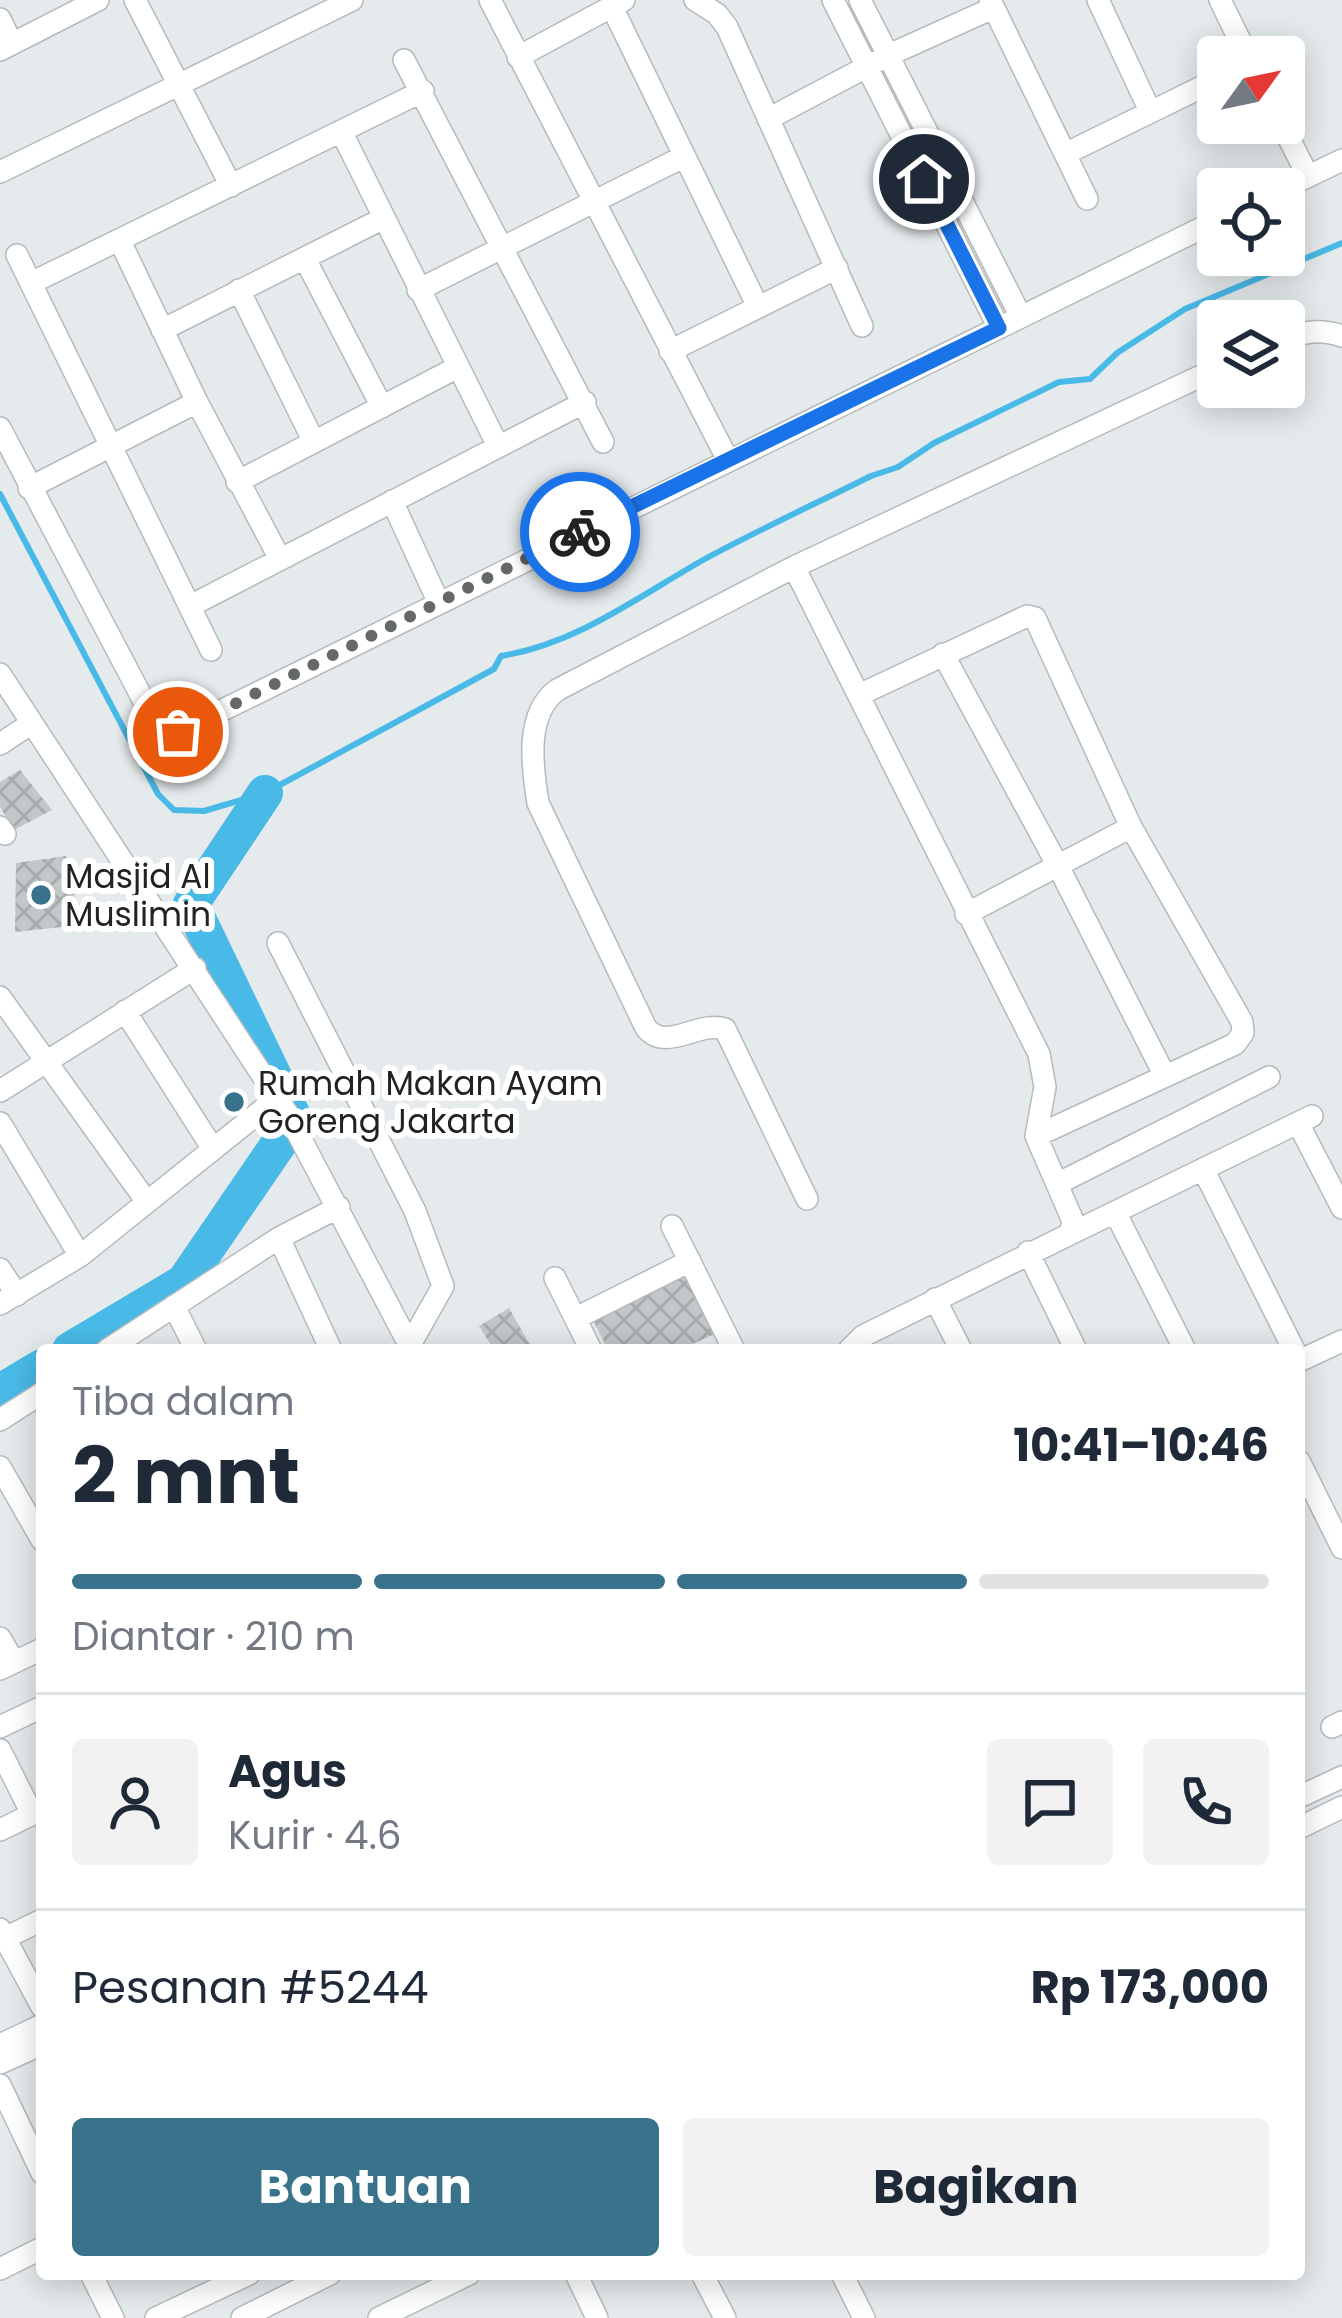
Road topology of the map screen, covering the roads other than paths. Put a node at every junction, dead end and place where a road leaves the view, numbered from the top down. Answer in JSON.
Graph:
{"nodes":[{"id":1,"x":98,"y":0,"type":"edge"},
{"id":2,"x":135,"y":0,"type":"edge"},
{"id":3,"x":352,"y":0,"type":"edge"},
{"id":4,"x":490,"y":0,"type":"edge"},
{"id":5,"x":695,"y":0,"type":"edge"},
{"id":6,"x":833,"y":0,"type":"edge"},
{"id":7,"x":860,"y":0,"type":"edge"},
{"id":8,"x":1098,"y":0,"type":"edge"},
{"id":9,"x":1220,"y":0,"type":"edge"},
{"id":10,"x":618,"y":4,"type":"edge"},
{"id":11,"x":992,"y":4,"type":"edge"},
{"id":12,"x":0,"y":19,"type":"edge"},
{"id":13,"x":1238,"y":36,"type":"edge"},
{"id":14,"x":6,"y":47,"type":"edge"},
{"id":15,"x":889,"y":55,"type":"junction"},
{"id":16,"x":518,"y":57,"type":"junction"},
{"id":17,"x":404,"y":60,"type":"dead end"},
{"id":18,"x":867,"y":67,"type":"junction"},
{"id":19,"x":178,"y":87,"type":"junction"},
{"id":20,"x":1197,"y":89,"type":"edge"},
{"id":21,"x":423,"y":91,"type":"junction"},
{"id":22,"x":1150,"y":111,"type":"junction"},
{"id":23,"x":768,"y":119,"type":"junction"},
{"id":24,"x":341,"y":131,"type":"junction"},
{"id":25,"x":1292,"y":144,"type":"edge"},
{"id":26,"x":1067,"y":153,"type":"junction"},
{"id":27,"x":683,"y":157,"type":"junction"},
{"id":28,"x":1342,"y":160,"type":"edge"},
{"id":29,"x":0,"y":172,"type":"edge"},
{"id":30,"x":1308,"y":176,"type":"junction"},
{"id":31,"x":1305,"y":178,"type":"edge"},
{"id":32,"x":231,"y":186,"type":"junction"},
{"id":33,"x":1087,"y":199,"type":"dead end"},
{"id":34,"x":593,"y":202,"type":"junction"},
{"id":35,"x":382,"y":219,"type":"junction"},
{"id":36,"x":1197,"y":230,"type":"edge"},
{"id":37,"x":120,"y":241,"type":"junction"},
{"id":38,"x":503,"y":248,"type":"junction"},
{"id":39,"x":17,"y":255,"type":"dead end"},
{"id":40,"x":305,"y":259,"type":"junction"},
{"id":41,"x":837,"y":268,"type":"junction"},
{"id":42,"x":31,"y":283,"type":"junction"},
{"id":43,"x":239,"y":290,"type":"junction"},
{"id":44,"x":418,"y":290,"type":"junction"},
{"id":45,"x":758,"y":307,"type":"junction"},
{"id":46,"x":1021,"y":317,"type":"junction"},
{"id":47,"x":862,"y":326,"type":"dead end"},
{"id":48,"x":999,"y":328,"type":"junction"},
{"id":49,"x":162,"y":330,"type":"junction"},
{"id":50,"x":1305,"y":332,"type":"edge"},
{"id":51,"x":1342,"y":336,"type":"edge"},
{"id":52,"x":670,"y":351,"type":"junction"},
{"id":53,"x":458,"y":367,"type":"junction"},
{"id":54,"x":1197,"y":378,"type":"edge"},
{"id":55,"x":197,"y":402,"type":"junction"},
{"id":56,"x":585,"y":402,"type":"junction"},
{"id":57,"x":382,"y":407,"type":"junction"},
{"id":58,"x":0,"y":428,"type":"edge"},
{"id":59,"x":314,"y":442,"type":"junction"},
{"id":60,"x":603,"y":442,"type":"dead end"},
{"id":61,"x":110,"y":446,"type":"junction"},
{"id":62,"x":499,"y":446,"type":"junction"},
{"id":63,"x":728,"y":460,"type":"junction"},
{"id":64,"x":237,"y":482,"type":"junction"},
{"id":65,"x":29,"y":488,"type":"junction"},
{"id":66,"x":392,"y":501,"type":"junction"},
{"id":67,"x":280,"y":559,"type":"junction"},
{"id":68,"x":794,"y":567,"type":"junction"},
{"id":69,"x":438,"y":601,"type":"junction"},
{"id":70,"x":191,"y":605,"type":"junction"},
{"id":71,"x":211,"y":650,"type":"dead end"},
{"id":72,"x":943,"y":655,"type":"junction"},
{"id":73,"x":0,"y":674,"type":"edge"},
{"id":74,"x":859,"y":695,"type":"junction"},
{"id":75,"x":32,"y":723,"type":"junction"},
{"id":76,"x":0,"y":744,"type":"edge"},
{"id":77,"x":1131,"y":827,"type":"junction"},
{"id":78,"x":1058,"y":866,"type":"junction"},
{"id":79,"x":966,"y":914,"type":"junction"},
{"id":80,"x":278,"y":944,"type":"dead end"},
{"id":81,"x":195,"y":968,"type":"junction"},
{"id":82,"x":0,"y":997,"type":"edge"},
{"id":83,"x":125,"y":1010,"type":"junction"},
{"id":84,"x":42,"y":1061,"type":"junction"},
{"id":85,"x":1165,"y":1076,"type":"junction"},
{"id":86,"x":1269,"y":1077,"type":"dead end"},
{"id":87,"x":0,"y":1091,"type":"edge"},
{"id":88,"x":282,"y":1105,"type":"junction"},
{"id":89,"x":0,"y":1123,"type":"edge"},
{"id":90,"x":1036,"y":1136,"type":"junction"},
{"id":91,"x":213,"y":1149,"type":"junction"},
{"id":92,"x":1203,"y":1169,"type":"junction"},
{"id":93,"x":1058,"y":1184,"type":"junction"},
{"id":94,"x":806,"y":1199,"type":"dead end"},
{"id":95,"x":147,"y":1202,"type":"junction"},
{"id":96,"x":339,"y":1207,"type":"junction"},
{"id":97,"x":1342,"y":1208,"type":"edge"},
{"id":98,"x":1114,"y":1212,"type":"junction"},
{"id":99,"x":672,"y":1226,"type":"dead end"},
{"id":100,"x":1070,"y":1234,"type":"junction"},
{"id":101,"x":279,"y":1238,"type":"junction"},
{"id":102,"x":1028,"y":1252,"type":"junction"},
{"id":103,"x":80,"y":1256,"type":"junction"},
{"id":104,"x":690,"y":1262,"type":"junction"},
{"id":105,"x":0,"y":1270,"type":"edge"},
{"id":106,"x":555,"y":1278,"type":"dead end"},
{"id":107,"x":935,"y":1299,"type":"junction"},
{"id":108,"x":8,"y":1300,"type":"edge"},
{"id":109,"x":174,"y":1306,"type":"junction"},
{"id":110,"x":576,"y":1318,"type":"junction"},
{"id":111,"x":1342,"y":1341,"type":"edge"},
{"id":112,"x":116,"y":1344,"type":"edge"},
{"id":113,"x":193,"y":1344,"type":"edge"},
{"id":114,"x":328,"y":1344,"type":"edge"},
{"id":115,"x":408,"y":1344,"type":"edge"},
{"id":116,"x":413,"y":1344,"type":"edge"},
{"id":117,"x":588,"y":1344,"type":"edge"},
{"id":118,"x":723,"y":1344,"type":"edge"},
{"id":119,"x":856,"y":1344,"type":"edge"},
{"id":120,"x":958,"y":1344,"type":"edge"},
{"id":121,"x":1073,"y":1344,"type":"edge"},
{"id":122,"x":1182,"y":1344,"type":"edge"},
{"id":123,"x":1291,"y":1344,"type":"edge"},
{"id":124,"x":1305,"y":1360,"type":"edge"},
{"id":125,"x":36,"y":1397,"type":"edge"},
{"id":126,"x":0,"y":1420,"type":"edge"},
{"id":127,"x":0,"y":1467,"type":"edge"},
{"id":128,"x":1305,"y":1473,"type":"edge"},
{"id":129,"x":36,"y":1530,"type":"edge"},
{"id":130,"x":1342,"y":1548,"type":"edge"},
{"id":131,"x":0,"y":1638,"type":"edge"},
{"id":132,"x":36,"y":1652,"type":"edge"},
{"id":133,"x":7,"y":1666,"type":"edge"},
{"id":134,"x":36,"y":1710,"type":"edge"},
{"id":135,"x":0,"y":1727,"type":"edge"},
{"id":136,"x":0,"y":1750,"type":"edge"},
{"id":137,"x":1342,"y":1777,"type":"edge"},
{"id":138,"x":1305,"y":1794,"type":"edge"},
{"id":139,"x":1342,"y":1807,"type":"edge"},
{"id":140,"x":36,"y":1810,"type":"edge"},
{"id":141,"x":36,"y":1812,"type":"edge"},
{"id":142,"x":1305,"y":1825,"type":"edge"},
{"id":143,"x":0,"y":1830,"type":"edge"},
{"id":144,"x":36,"y":1922,"type":"edge"},
{"id":145,"x":2,"y":1933,"type":"edge"},
{"id":146,"x":36,"y":1996,"type":"edge"},
{"id":147,"x":36,"y":2028,"type":"edge"},
{"id":148,"x":0,"y":2045,"type":"edge"},
{"id":149,"x":36,"y":2047,"type":"edge"},
{"id":150,"x":0,"y":2063,"type":"edge"},
{"id":151,"x":0,"y":2085,"type":"edge"},
{"id":152,"x":36,"y":2160,"type":"edge"},
{"id":153,"x":36,"y":2251,"type":"edge"},
{"id":154,"x":0,"y":2269,"type":"edge"},
{"id":155,"x":94,"y":2280,"type":"edge"},
{"id":156,"x":236,"y":2280,"type":"edge"},
{"id":157,"x":318,"y":2280,"type":"edge"},
{"id":158,"x":457,"y":2280,"type":"edge"},
{"id":159,"x":579,"y":2280,"type":"edge"},
{"id":160,"x":705,"y":2280,"type":"edge"},
{"id":161,"x":845,"y":2280,"type":"edge"},
{"id":162,"x":113,"y":2318,"type":"edge"},
{"id":163,"x":156,"y":2318,"type":"edge"},
{"id":164,"x":242,"y":2318,"type":"edge"},
{"id":165,"x":379,"y":2318,"type":"edge"},
{"id":166,"x":598,"y":2318,"type":"edge"},
{"id":167,"x":725,"y":2318,"type":"edge"},
{"id":168,"x":864,"y":2318,"type":"edge"}],
"edges":[{"from":1,"to":14,"type":"street"},
{"from":2,"to":19,"type":"street"},
{"from":3,"to":19,"type":"street"},
{"from":4,"to":16,"type":"street"},
{"from":5,"to":23,"type":"street"},
{"from":6,"to":18,"type":"street"},
{"from":7,"to":15,"type":"street"},
{"from":8,"to":22,"type":"street"},
{"from":9,"to":13,"type":"street"},
{"from":10,"to":16,"type":"street"},
{"from":10,"to":27,"type":"street"},
{"from":11,"to":15,"type":"street"},
{"from":11,"to":26,"type":"street"},
{"from":12,"to":14,"type":"street"},
{"from":15,"to":18,"type":"street"},
{"from":15,"to":46,"type":"street"},
{"from":16,"to":34,"type":"street"},
{"from":17,"to":21,"type":"street"},
{"from":18,"to":23,"type":"street"},
{"from":18,"to":48,"type":"street"},
{"from":19,"to":29,"type":"street"},
{"from":19,"to":32,"type":"street"},
{"from":20,"to":22,"type":"street"},
{"from":21,"to":24,"type":"street"},
{"from":21,"to":38,"type":"street"},
{"from":22,"to":26,"type":"street"},
{"from":23,"to":41,"type":"street"},
{"from":24,"to":32,"type":"street"},
{"from":24,"to":35,"type":"street"},
{"from":25,"to":30,"type":"street"},
{"from":26,"to":33,"type":"street"},
{"from":27,"to":34,"type":"street"},
{"from":27,"to":45,"type":"street"},
{"from":28,"to":30,"type":"street"},
{"from":30,"to":31,"type":"street"},
{"from":32,"to":37,"type":"street"},
{"from":34,"to":38,"type":"street"},
{"from":34,"to":52,"type":"street"},
{"from":35,"to":40,"type":"street"},
{"from":35,"to":44,"type":"street"},
{"from":36,"to":46,"type":"street"},
{"from":37,"to":42,"type":"street"},
{"from":37,"to":49,"type":"street"},
{"from":38,"to":44,"type":"street"},
{"from":38,"to":56,"type":"street"},
{"from":39,"to":42,"type":"street"},
{"from":40,"to":43,"type":"street"},
{"from":40,"to":57,"type":"street"},
{"from":41,"to":45,"type":"street"},
{"from":41,"to":47,"type":"street"},
{"from":42,"to":61,"type":"street"},
{"from":43,"to":49,"type":"street"},
{"from":43,"to":59,"type":"street"},
{"from":44,"to":53,"type":"street"},
{"from":45,"to":52,"type":"street"},
{"from":46,"to":48,"type":"street"},
{"from":48,"to":63,"type":"street"},
{"from":49,"to":55,"type":"street"},
{"from":50,"to":51,"type":"street"},
{"from":52,"to":63,"type":"street"},
{"from":53,"to":57,"type":"street"},
{"from":53,"to":62,"type":"street"},
{"from":54,"to":68,"type":"street"},
{"from":55,"to":61,"type":"street"},
{"from":55,"to":64,"type":"street"},
{"from":56,"to":60,"type":"street"},
{"from":56,"to":62,"type":"street"},
{"from":57,"to":59,"type":"street"},
{"from":58,"to":65,"type":"street"},
{"from":59,"to":64,"type":"street"},
{"from":61,"to":65,"type":"street"},
{"from":61,"to":70,"type":"street"},
{"from":62,"to":66,"type":"street"},
{"from":63,"to":69,"type":"street"},
{"from":64,"to":67,"type":"street"},
{"from":65,"to":69,"type":"street"},
{"from":66,"to":67,"type":"street"},
{"from":66,"to":69,"type":"street"},
{"from":67,"to":70,"type":"street"},
{"from":68,"to":74,"type":"street"},
{"from":68,"to":94,"type":"street"},
{"from":70,"to":71,"type":"street"},
{"from":72,"to":74,"type":"street"},
{"from":72,"to":77,"type":"street"},
{"from":72,"to":78,"type":"street"},
{"from":73,"to":75,"type":"street"},
{"from":74,"to":79,"type":"street"},
{"from":75,"to":76,"type":"street"},
{"from":75,"to":81,"type":"street"},
{"from":77,"to":78,"type":"street"},
{"from":77,"to":85,"type":"street"},
{"from":78,"to":79,"type":"street"},
{"from":78,"to":85,"type":"street"},
{"from":79,"to":90,"type":"street"},
{"from":80,"to":116,"type":"street"},
{"from":81,"to":83,"type":"street"},
{"from":81,"to":88,"type":"street"},
{"from":82,"to":84,"type":"street"},
{"from":83,"to":84,"type":"street"},
{"from":83,"to":91,"type":"street"},
{"from":84,"to":87,"type":"street"},
{"from":84,"to":95,"type":"street"},
{"from":85,"to":90,"type":"street"},
{"from":86,"to":93,"type":"street"},
{"from":88,"to":91,"type":"street"},
{"from":88,"to":96,"type":"street"},
{"from":89,"to":103,"type":"street"},
{"from":90,"to":93,"type":"street"},
{"from":91,"to":95,"type":"street"},
{"from":92,"to":97,"type":"street"},
{"from":92,"to":98,"type":"street"},
{"from":92,"to":123,"type":"street"},
{"from":93,"to":100,"type":"street"},
{"from":95,"to":103,"type":"street"},
{"from":96,"to":101,"type":"street"},
{"from":96,"to":115,"type":"street"},
{"from":98,"to":100,"type":"street"},
{"from":98,"to":122,"type":"street"},
{"from":99,"to":104,"type":"street"},
{"from":100,"to":102,"type":"street"},
{"from":101,"to":109,"type":"street"},
{"from":101,"to":114,"type":"street"},
{"from":102,"to":107,"type":"street"},
{"from":102,"to":121,"type":"street"},
{"from":103,"to":108,"type":"street"},
{"from":104,"to":110,"type":"street"},
{"from":104,"to":118,"type":"street"},
{"from":105,"to":108,"type":"street"},
{"from":106,"to":110,"type":"street"},
{"from":107,"to":119,"type":"street"},
{"from":107,"to":120,"type":"street"},
{"from":109,"to":112,"type":"street"},
{"from":109,"to":113,"type":"street"},
{"from":110,"to":117,"type":"street"},
{"from":111,"to":124,"type":"street"},
{"from":125,"to":126,"type":"street"},
{"from":127,"to":129,"type":"street"},
{"from":128,"to":130,"type":"street"},
{"from":131,"to":133,"type":"street"},
{"from":132,"to":133,"type":"street"},
{"from":134,"to":135,"type":"street"},
{"from":136,"to":140,"type":"street"},
{"from":137,"to":138,"type":"street"},
{"from":139,"to":142,"type":"street"},
{"from":141,"to":143,"type":"street"},
{"from":144,"to":145,"type":"street"},
{"from":145,"to":146,"type":"street"},
{"from":147,"to":148,"type":"street"},
{"from":149,"to":150,"type":"street"},
{"from":151,"to":152,"type":"street"},
{"from":153,"to":154,"type":"street"},
{"from":155,"to":162,"type":"street"},
{"from":156,"to":163,"type":"street"},
{"from":157,"to":164,"type":"street"},
{"from":158,"to":165,"type":"street"},
{"from":159,"to":166,"type":"street"},
{"from":160,"to":167,"type":"street"},
{"from":161,"to":168,"type":"street"}]}
